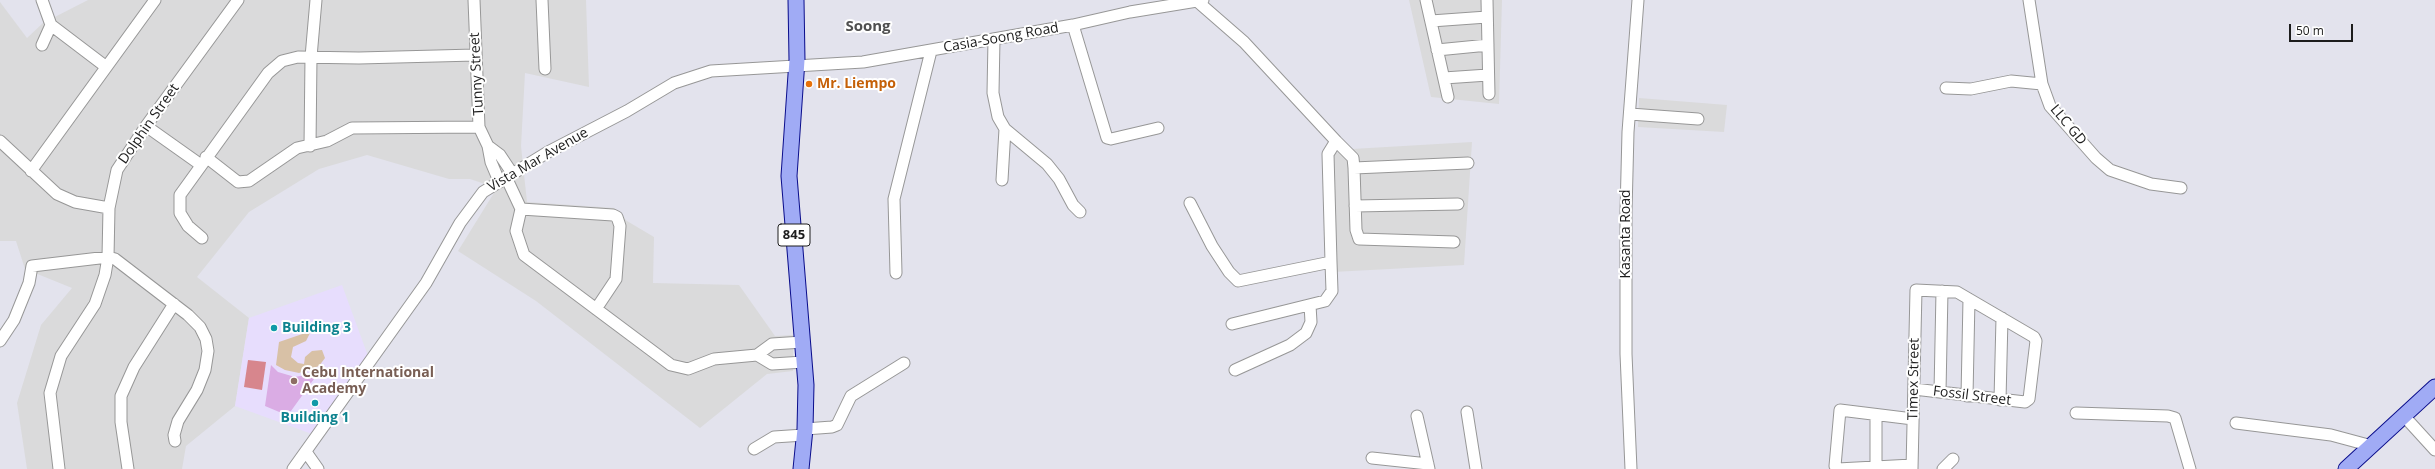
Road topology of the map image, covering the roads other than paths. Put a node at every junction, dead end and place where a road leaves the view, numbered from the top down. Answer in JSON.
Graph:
{"nodes":[{"id":1,"x":42,"y":0,"type":"edge"},
{"id":2,"x":155,"y":0,"type":"edge"},
{"id":3,"x":238,"y":0,"type":"edge"},
{"id":4,"x":316,"y":0,"type":"edge"},
{"id":5,"x":474,"y":0,"type":"edge"},
{"id":6,"x":542,"y":0,"type":"edge"},
{"id":7,"x":796,"y":0,"type":"edge"},
{"id":8,"x":1426,"y":0,"type":"edge"},
{"id":9,"x":1487,"y":0,"type":"edge"},
{"id":10,"x":1638,"y":0,"type":"edge"},
{"id":11,"x":2029,"y":0,"type":"edge"},
{"id":12,"x":1200,"y":1,"type":"edge"},
{"id":13,"x":1487,"y":17,"type":"junction"},
{"id":14,"x":1431,"y":21,"type":"junction"},
{"id":15,"x":52,"y":25,"type":"junction"},
{"id":16,"x":1073,"y":25,"type":"junction"},
{"id":17,"x":994,"y":39,"type":"junction"},
{"id":18,"x":42,"y":45,"type":"dead end"},
{"id":19,"x":1488,"y":45,"type":"junction"},
{"id":20,"x":1437,"y":50,"type":"junction"},
{"id":21,"x":930,"y":51,"type":"junction"},
{"id":22,"x":475,"y":55,"type":"junction"},
{"id":23,"x":311,"y":57,"type":"junction"},
{"id":24,"x":106,"y":66,"type":"junction"},
{"id":25,"x":797,"y":68,"type":"junction"},
{"id":26,"x":545,"y":69,"type":"dead end"},
{"id":27,"x":1488,"y":75,"type":"junction"},
{"id":28,"x":1444,"y":78,"type":"junction"},
{"id":29,"x":2042,"y":84,"type":"junction"},
{"id":30,"x":1946,"y":88,"type":"dead end"},
{"id":31,"x":1489,"y":94,"type":"dead end"},
{"id":32,"x":1448,"y":97,"type":"dead end"},
{"id":33,"x":1630,"y":114,"type":"junction"},
{"id":34,"x":1698,"y":119,"type":"dead end"},
{"id":35,"x":146,"y":126,"type":"junction"},
{"id":36,"x":479,"y":127,"type":"junction"},
{"id":37,"x":1158,"y":128,"type":"dead end"},
{"id":38,"x":1005,"y":129,"type":"junction"},
{"id":39,"x":0,"y":141,"type":"edge"},
{"id":40,"x":1336,"y":141,"type":"junction"},
{"id":41,"x":310,"y":146,"type":"junction"},
{"id":42,"x":204,"y":161,"type":"junction"},
{"id":43,"x":1468,"y":163,"type":"dead end"},
{"id":44,"x":1354,"y":168,"type":"junction"},
{"id":45,"x":31,"y":171,"type":"junction"},
{"id":46,"x":506,"y":177,"type":"junction"},
{"id":47,"x":1002,"y":180,"type":"dead end"},
{"id":48,"x":2181,"y":188,"type":"dead end"},
{"id":49,"x":1190,"y":203,"type":"dead end"},
{"id":50,"x":1458,"y":204,"type":"dead end"},
{"id":51,"x":1355,"y":206,"type":"junction"},
{"id":52,"x":109,"y":208,"type":"junction"},
{"id":53,"x":520,"y":209,"type":"junction"},
{"id":54,"x":1080,"y":212,"type":"dead end"},
{"id":55,"x":202,"y":238,"type":"dead end"},
{"id":56,"x":1454,"y":242,"type":"dead end"},
{"id":57,"x":108,"y":257,"type":"junction"},
{"id":58,"x":1331,"y":262,"type":"junction"},
{"id":59,"x":896,"y":273,"type":"dead end"},
{"id":60,"x":1942,"y":291,"type":"junction"},
{"id":61,"x":1969,"y":299,"type":"junction"},
{"id":62,"x":174,"y":304,"type":"junction"},
{"id":63,"x":1310,"y":305,"type":"junction"},
{"id":64,"x":596,"y":309,"type":"junction"},
{"id":65,"x":2002,"y":318,"type":"junction"},
{"id":66,"x":1232,"y":324,"type":"dead end"},
{"id":67,"x":0,"y":341,"type":"edge"},
{"id":68,"x":803,"y":342,"type":"junction"},
{"id":69,"x":757,"y":355,"type":"junction"},
{"id":70,"x":804,"y":362,"type":"junction"},
{"id":71,"x":904,"y":363,"type":"dead end"},
{"id":72,"x":1235,"y":370,"type":"dead end"},
{"id":73,"x":2435,"y":387,"type":"edge"},
{"id":74,"x":1914,"y":389,"type":"junction"},
{"id":75,"x":1940,"y":392,"type":"junction"},
{"id":76,"x":1967,"y":396,"type":"junction"},
{"id":77,"x":2000,"y":400,"type":"junction"},
{"id":78,"x":1467,"y":412,"type":"dead end"},
{"id":79,"x":2076,"y":413,"type":"dead end"},
{"id":80,"x":1876,"y":415,"type":"junction"},
{"id":81,"x":1417,"y":416,"type":"dead end"},
{"id":82,"x":2404,"y":416,"type":"junction"},
{"id":83,"x":1913,"y":419,"type":"junction"},
{"id":84,"x":2236,"y":423,"type":"dead end"},
{"id":85,"x":805,"y":432,"type":"junction"},
{"id":86,"x":175,"y":441,"type":"dead end"},
{"id":87,"x":2372,"y":446,"type":"junction"},
{"id":88,"x":754,"y":449,"type":"dead end"},
{"id":89,"x":2435,"y":450,"type":"edge"},
{"id":90,"x":306,"y":452,"type":"junction"},
{"id":91,"x":1372,"y":458,"type":"dead end"},
{"id":92,"x":1953,"y":459,"type":"dead end"},
{"id":93,"x":1429,"y":466,"type":"edge"},
{"id":94,"x":1876,"y":467,"type":"junction"},
{"id":95,"x":1912,"y":467,"type":"edge"},
{"id":96,"x":59,"y":469,"type":"edge"},
{"id":97,"x":128,"y":469,"type":"edge"},
{"id":98,"x":293,"y":469,"type":"edge"},
{"id":99,"x":318,"y":469,"type":"edge"},
{"id":100,"x":801,"y":469,"type":"edge"},
{"id":101,"x":1476,"y":469,"type":"edge"},
{"id":102,"x":1631,"y":469,"type":"edge"},
{"id":103,"x":1943,"y":469,"type":"edge"},
{"id":104,"x":2190,"y":469,"type":"edge"},
{"id":105,"x":2346,"y":469,"type":"edge"}],
"edges":[{"from":1,"to":15,"type":"street"},
{"from":2,"to":24,"type":"street"},
{"from":3,"to":35,"type":"street","name":"Dolphin Street"},
{"from":4,"to":23,"type":"street"},
{"from":5,"to":22,"type":"street","name":"Tunny Street"},
{"from":6,"to":26,"type":"street"},
{"from":7,"to":25,"type":"main road","number":"845"},
{"from":8,"to":14,"type":"street"},
{"from":9,"to":13,"type":"street"},
{"from":10,"to":33,"type":"street","name":"Kasanta Road"},
{"from":11,"to":29,"type":"street","name":"LLC GD"},
{"from":12,"to":16,"type":"street","name":"Casia-Soong Road"},
{"from":12,"to":40,"type":"street"},
{"from":13,"to":14,"type":"street"},
{"from":13,"to":19,"type":"street"},
{"from":14,"to":20,"type":"street"},
{"from":15,"to":18,"type":"street"},
{"from":15,"to":24,"type":"street"},
{"from":16,"to":17,"type":"street","name":"Casia-Soong Road"},
{"from":16,"to":37,"type":"street"},
{"from":17,"to":21,"type":"street","name":"Casia-Soong Road"},
{"from":17,"to":38,"type":"street"},
{"from":19,"to":20,"type":"street"},
{"from":19,"to":27,"type":"street"},
{"from":20,"to":28,"type":"street"},
{"from":21,"to":25,"type":"street","name":"Casia-Soong Road"},
{"from":21,"to":59,"type":"street"},
{"from":22,"to":23,"type":"street"},
{"from":22,"to":36,"type":"street","name":"Tunny Street"},
{"from":23,"to":41,"type":"street"},
{"from":23,"to":42,"type":"street"},
{"from":24,"to":45,"type":"street"},
{"from":25,"to":46,"type":"street","name":"Vista Mar Avenue"},
{"from":25,"to":68,"type":"main road","number":"845"},
{"from":27,"to":28,"type":"street"},
{"from":27,"to":31,"type":"street"},
{"from":28,"to":32,"type":"street"},
{"from":29,"to":30,"type":"street"},
{"from":29,"to":48,"type":"street","name":"LLC GD"},
{"from":33,"to":34,"type":"street"},
{"from":33,"to":102,"type":"street","name":"Kasanta Road"},
{"from":35,"to":42,"type":"street"},
{"from":35,"to":52,"type":"street","name":"Dolphin Street"},
{"from":36,"to":41,"type":"street"},
{"from":36,"to":46,"type":"street","name":"Tunny Street"},
{"from":38,"to":47,"type":"street"},
{"from":38,"to":54,"type":"street"},
{"from":39,"to":45,"type":"street"},
{"from":40,"to":44,"type":"street"},
{"from":40,"to":58,"type":"street"},
{"from":41,"to":42,"type":"street"},
{"from":42,"to":55,"type":"street"},
{"from":43,"to":44,"type":"street"},
{"from":44,"to":51,"type":"street"},
{"from":45,"to":52,"type":"street"},
{"from":46,"to":53,"type":"street","name":"Tunny Street"},
{"from":46,"to":90,"type":"street","name":"Vista Mar Avenue"},
{"from":49,"to":58,"type":"street"},
{"from":50,"to":51,"type":"street"},
{"from":51,"to":56,"type":"street"},
{"from":52,"to":57,"type":"street","name":"Dolphin Street"},
{"from":53,"to":64,"type":"street"},
{"from":53,"to":64,"type":"street"},
{"from":57,"to":62,"type":"street"},
{"from":57,"to":67,"type":"street"},
{"from":57,"to":96,"type":"street","name":"Dolphin Street"},
{"from":58,"to":63,"type":"street"},
{"from":60,"to":61,"type":"street"},
{"from":60,"to":74,"type":"street","name":"Timex Street"},
{"from":60,"to":75,"type":"street"},
{"from":61,"to":65,"type":"street"},
{"from":61,"to":76,"type":"street"},
{"from":62,"to":86,"type":"street"},
{"from":62,"to":97,"type":"street"},
{"from":63,"to":66,"type":"street"},
{"from":63,"to":72,"type":"street"},
{"from":64,"to":69,"type":"street"},
{"from":65,"to":77,"type":"street"},
{"from":65,"to":77,"type":"street","name":"Fossil Street"},
{"from":68,"to":69,"type":"street"},
{"from":68,"to":70,"type":"main road","number":"845"},
{"from":69,"to":70,"type":"street"},
{"from":70,"to":85,"type":"main road","number":"845"},
{"from":71,"to":85,"type":"street"},
{"from":73,"to":82,"type":"main road"},
{"from":74,"to":75,"type":"street","name":"Fossil Street"},
{"from":74,"to":83,"type":"street","name":"Timex Street"},
{"from":75,"to":76,"type":"street","name":"Fossil Street"},
{"from":76,"to":77,"type":"street","name":"Fossil Street"},
{"from":78,"to":101,"type":"street"},
{"from":79,"to":104,"type":"street"},
{"from":80,"to":83,"type":"street"},
{"from":80,"to":94,"type":"street"},
{"from":80,"to":94,"type":"street"},
{"from":81,"to":93,"type":"street"},
{"from":82,"to":87,"type":"main road"},
{"from":82,"to":89,"type":"street"},
{"from":83,"to":95,"type":"street","name":"Timex Street"},
{"from":84,"to":87,"type":"street"},
{"from":85,"to":88,"type":"street"},
{"from":85,"to":100,"type":"main road","number":"845"},
{"from":87,"to":105,"type":"main road"},
{"from":90,"to":98,"type":"street","name":"Vista Mar Avenue"},
{"from":90,"to":99,"type":"street"},
{"from":91,"to":93,"type":"street"},
{"from":92,"to":103,"type":"street"},
{"from":94,"to":95,"type":"street"}]}
